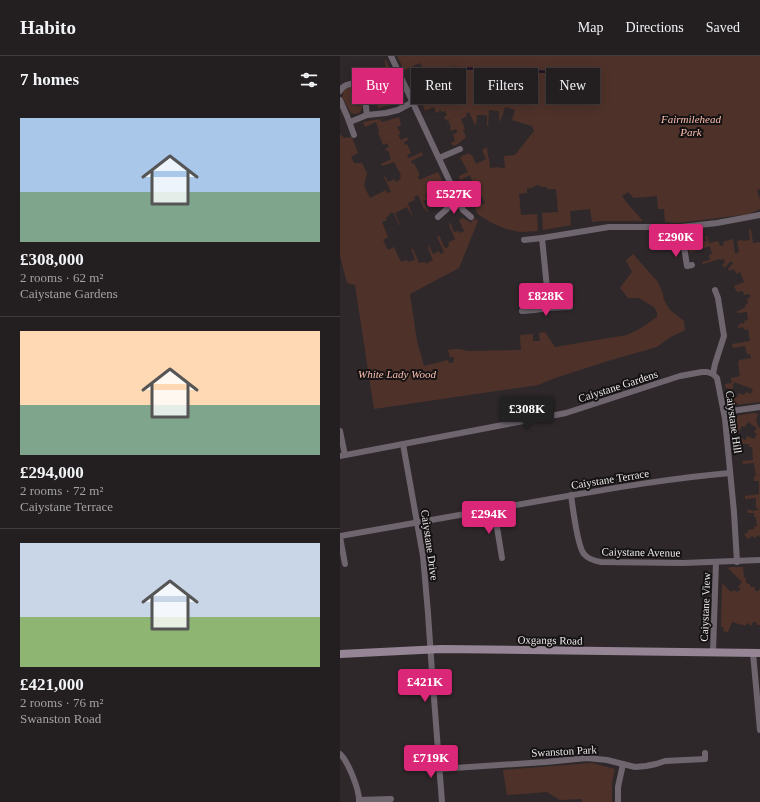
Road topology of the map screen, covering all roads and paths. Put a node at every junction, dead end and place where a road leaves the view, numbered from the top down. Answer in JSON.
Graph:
{"nodes":[{"id":1,"x":391,"y":56,"type":"edge"},
{"id":2,"x":340,"y":91,"type":"edge"},
{"id":3,"x":411,"y":98,"type":"edge"},
{"id":4,"x":340,"y":100,"type":"edge"},
{"id":5,"x":411,"y":103,"type":"edge"},
{"id":6,"x":414,"y":104,"type":"edge"},
{"id":7,"x":367,"y":115,"type":"junction"},
{"id":8,"x":350,"y":122,"type":"junction"},
{"id":9,"x":354,"y":135,"type":"dead end"},
{"id":10,"x":460,"y":149,"type":"dead end"},
{"id":11,"x":439,"y":158,"type":"junction"},
{"id":12,"x":458,"y":200,"type":"junction"},
{"id":13,"x":760,"y":215,"type":"edge"},
{"id":14,"x":438,"y":217,"type":"dead end"},
{"id":15,"x":471,"y":217,"type":"dead end"},
{"id":16,"x":681,"y":227,"type":"junction"},
{"id":17,"x":542,"y":238,"type":"junction"},
{"id":18,"x":524,"y":240,"type":"dead end"},
{"id":19,"x":687,"y":266,"type":"dead end"},
{"id":20,"x":715,"y":290,"type":"dead end"},
{"id":21,"x":570,"y":307,"type":"dead end"},
{"id":22,"x":549,"y":308,"type":"junction"},
{"id":23,"x":522,"y":311,"type":"dead end"},
{"id":24,"x":713,"y":374,"type":"junction"},
{"id":25,"x":760,"y":407,"type":"edge"},
{"id":26,"x":724,"y":412,"type":"junction"},
{"id":27,"x":340,"y":431,"type":"edge"},
{"id":28,"x":404,"y":444,"type":"junction"},
{"id":29,"x":343,"y":456,"type":"edge"},
{"id":30,"x":730,"y":473,"type":"junction"},
{"id":31,"x":571,"y":495,"type":"junction"},
{"id":32,"x":494,"y":509,"type":"junction"},
{"id":33,"x":417,"y":523,"type":"junction"},
{"id":34,"x":340,"y":536,"type":"edge"},
{"id":35,"x":502,"y":558,"type":"dead end"},
{"id":36,"x":760,"y":560,"type":"edge"},
{"id":37,"x":716,"y":562,"type":"junction"},
{"id":38,"x":737,"y":562,"type":"junction"},
{"id":39,"x":345,"y":564,"type":"dead end"},
{"id":40,"x":431,"y":649,"type":"junction"},
{"id":41,"x":713,"y":652,"type":"junction"},
{"id":42,"x":757,"y":653,"type":"edge"},
{"id":43,"x":340,"y":654,"type":"edge"},
{"id":44,"x":760,"y":730,"type":"edge"},
{"id":45,"x":705,"y":753,"type":"dead end"},
{"id":46,"x":340,"y":754,"type":"edge"},
{"id":47,"x":623,"y":764,"type":"junction"},
{"id":48,"x":439,"y":769,"type":"junction"},
{"id":49,"x":391,"y":799,"type":"dead end"},
{"id":50,"x":359,"y":801,"type":"edge"},
{"id":51,"x":442,"y":802,"type":"edge"},
{"id":52,"x":618,"y":802,"type":"edge"}],
"edges":[{"from":1,"to":3,"type":"street"},
{"from":2,"to":7,"type":"street"},
{"from":4,"to":8,"type":"street"},
{"from":5,"to":7,"type":"street"},
{"from":6,"to":11,"type":"street"},
{"from":7,"to":8,"type":"street"},
{"from":8,"to":9,"type":"street"},
{"from":10,"to":11,"type":"street"},
{"from":11,"to":12,"type":"street"},
{"from":12,"to":14,"type":"street"},
{"from":12,"to":15,"type":"street"},
{"from":13,"to":16,"type":"street"},
{"from":16,"to":17,"type":"street"},
{"from":16,"to":19,"type":"street"},
{"from":17,"to":18,"type":"street"},
{"from":17,"to":22,"type":"street"},
{"from":20,"to":24,"type":"street"},
{"from":21,"to":22,"type":"street"},
{"from":22,"to":23,"type":"street"},
{"from":24,"to":26,"type":"street","name":"Caiystane Hill"},
{"from":24,"to":28,"type":"street","name":"Caiystane Gardens"},
{"from":25,"to":26,"type":"street"},
{"from":26,"to":30,"type":"street","name":"Caiystane Hill"},
{"from":27,"to":29,"type":"street"},
{"from":28,"to":29,"type":"street","name":"Caiystane Gardens"},
{"from":28,"to":33,"type":"street","name":"Caiystane Drive"},
{"from":30,"to":31,"type":"street","name":"Caiystane Terrace"},
{"from":30,"to":38,"type":"street","name":"Caiystane Hill"},
{"from":31,"to":32,"type":"street","name":"Caiystane Terrace"},
{"from":31,"to":37,"type":"street","name":"Caiystane Avenue"},
{"from":32,"to":33,"type":"street","name":"Caiystane Terrace"},
{"from":32,"to":35,"type":"street"},
{"from":33,"to":34,"type":"street","name":"Caiystane Terrace"},
{"from":33,"to":40,"type":"street","name":"Caiystane Drive"},
{"from":34,"to":39,"type":"street","name":"Caiystane Terrace"},
{"from":36,"to":38,"type":"street","name":"Caiystane Avenue"},
{"from":37,"to":38,"type":"street","name":"Caiystane Avenue"},
{"from":37,"to":41,"type":"street","name":"Caiystane View"},
{"from":40,"to":41,"type":"main road","name":"Oxgangs Road"},
{"from":40,"to":43,"type":"main road","name":"Oxgangs Road"},
{"from":40,"to":48,"type":"street","name":"Caiystane Drive"},
{"from":41,"to":42,"type":"main road","name":"Oxgangs Road"},
{"from":42,"to":44,"type":"street"},
{"from":45,"to":47,"type":"street","name":"Swanston Park"},
{"from":46,"to":50,"type":"street"},
{"from":47,"to":48,"type":"street","name":"Swanston Park"},
{"from":47,"to":52,"type":"street"},
{"from":48,"to":51,"type":"street","name":"Caiystane Drive"},
{"from":49,"to":50,"type":"street"}]}
